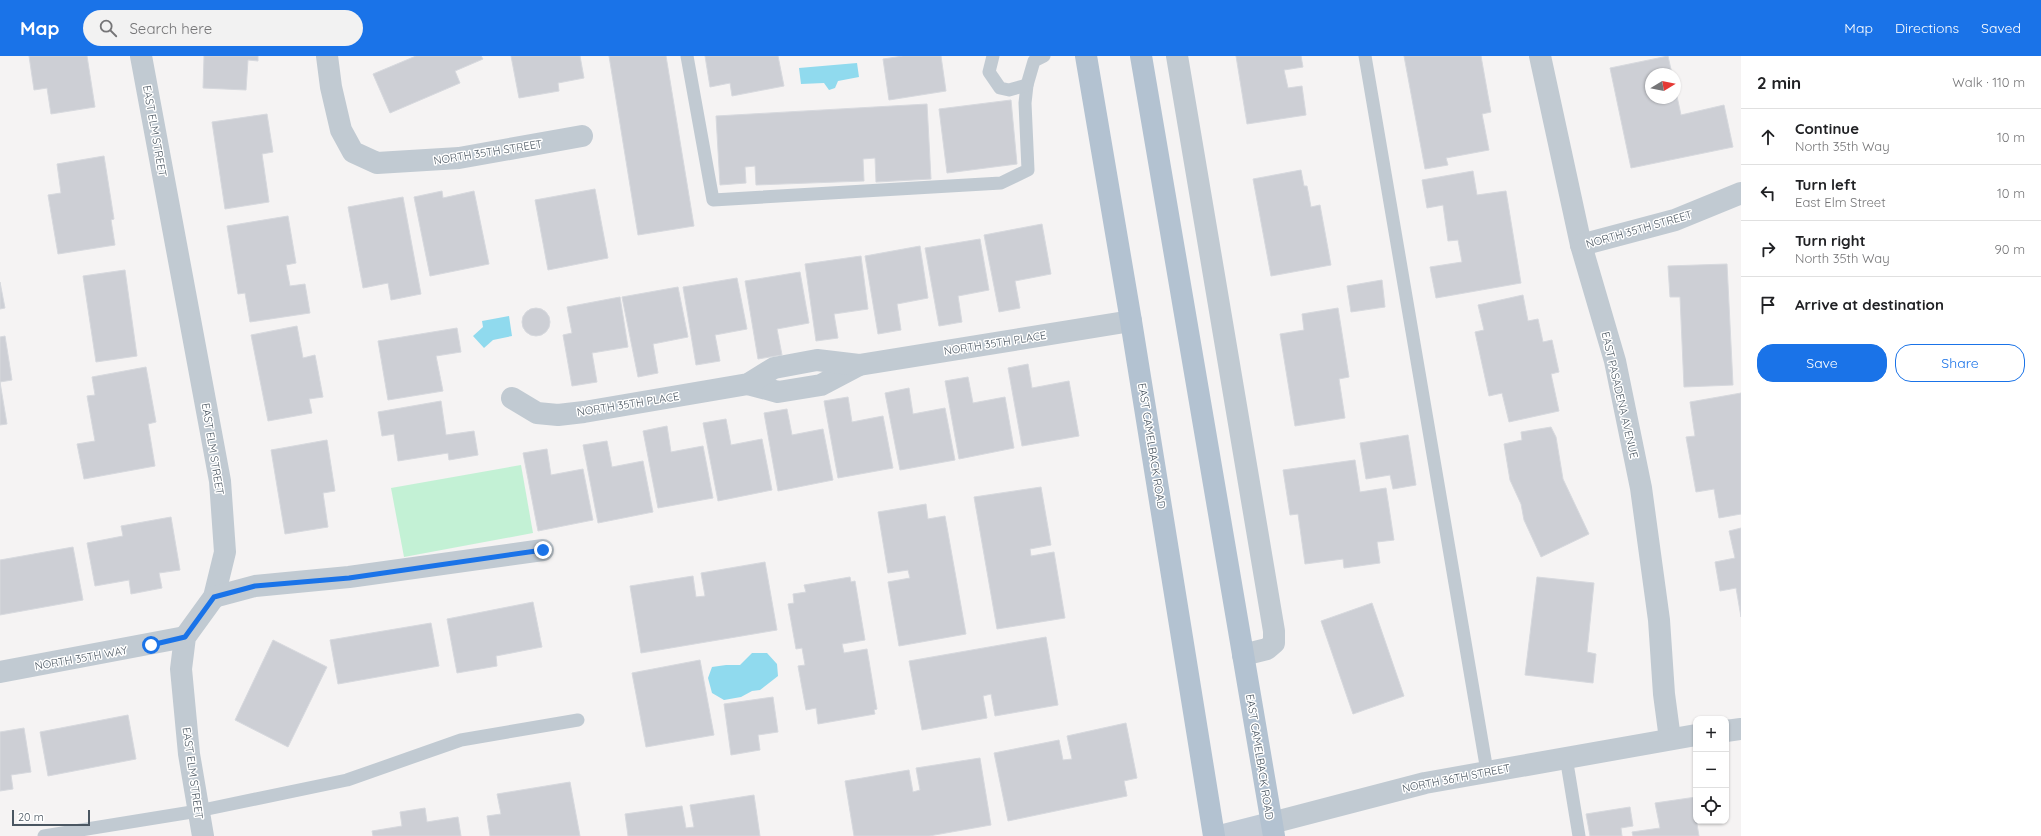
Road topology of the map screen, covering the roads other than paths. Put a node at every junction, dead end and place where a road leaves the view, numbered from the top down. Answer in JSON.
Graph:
{"nodes":[{"id":1,"x":141,"y":56,"type":"edge"},
{"id":2,"x":327,"y":56,"type":"edge"},
{"id":3,"x":687,"y":56,"type":"edge"},
{"id":4,"x":994,"y":56,"type":"edge"},
{"id":5,"x":1086,"y":56,"type":"edge"},
{"id":6,"x":1141,"y":56,"type":"edge"},
{"id":7,"x":1177,"y":56,"type":"edge"},
{"id":8,"x":1365,"y":56,"type":"edge"},
{"id":9,"x":1540,"y":56,"type":"edge"},
{"id":10,"x":1036,"y":58,"type":"edge"},
{"id":11,"x":1027,"y":85,"type":"junction"},
{"id":12,"x":582,"y":136,"type":"dead end"},
{"id":13,"x":1741,"y":193,"type":"edge"},
{"id":14,"x":1581,"y":245,"type":"junction"},
{"id":15,"x":1131,"y":321,"type":"junction"},
{"id":16,"x":512,"y":398,"type":"dead end"},
{"id":17,"x":543,"y":550,"type":"dead end"},
{"id":18,"x":214,"y":597,"type":"junction"},
{"id":19,"x":185,"y":637,"type":"junction"},
{"id":20,"x":1244,"y":655,"type":"junction"},
{"id":21,"x":0,"y":672,"type":"edge"},
{"id":22,"x":578,"y":720,"type":"dead end"},
{"id":23,"x":1741,"y":729,"type":"edge"},
{"id":24,"x":1729,"y":731,"type":"edge"},
{"id":25,"x":1693,"y":735,"type":"edge"},
{"id":26,"x":1670,"y":739,"type":"junction"},
{"id":27,"x":1566,"y":757,"type":"junction"},
{"id":28,"x":1487,"y":771,"type":"junction"},
{"id":29,"x":198,"y":810,"type":"junction"},
{"id":30,"x":1272,"y":829,"type":"edge"},
{"id":31,"x":44,"y":836,"type":"edge"},
{"id":32,"x":202,"y":836,"type":"edge"},
{"id":33,"x":1214,"y":836,"type":"edge"},
{"id":34,"x":1220,"y":836,"type":"edge"},
{"id":35,"x":1579,"y":836,"type":"edge"}],
"edges":[{"from":1,"to":18,"type":"street","name":"EAST ELM STREET"},
{"from":2,"to":12,"type":"street","name":"NORTH 35TH STREET"},
{"from":3,"to":11,"type":"lane"},
{"from":4,"to":11,"type":"lane"},
{"from":5,"to":15,"type":"main road","name":"EAST CAMELBACK ROAD"},
{"from":6,"to":20,"type":"main road","name":"EAST CAMELBACK ROAD"},
{"from":7,"to":20,"type":"street"},
{"from":8,"to":28,"type":"lane"},
{"from":9,"to":14,"type":"street","name":"EAST PASADENA AVENUE"},
{"from":10,"to":11,"type":"lane"},
{"from":13,"to":14,"type":"street","name":"NORTH 35TH STREET"},
{"from":14,"to":26,"type":"street","name":"EAST PASADENA AVENUE"},
{"from":15,"to":16,"type":"street","name":"NORTH 35TH PLACE"},
{"from":15,"to":33,"type":"main road","name":"EAST CAMELBACK ROAD"},
{"from":17,"to":18,"type":"street"},
{"from":18,"to":19,"type":"street","name":"EAST ELM STREET"},
{"from":19,"to":21,"type":"street","name":"NORTH 35TH WAY"},
{"from":19,"to":29,"type":"street","name":"EAST ELM STREET"},
{"from":20,"to":30,"type":"main road","name":"EAST CAMELBACK ROAD"},
{"from":22,"to":29,"type":"lane"},
{"from":23,"to":24,"type":"street"},
{"from":25,"to":26,"type":"street","name":"NORTH 36TH STREET"},
{"from":26,"to":27,"type":"street","name":"NORTH 36TH STREET"},
{"from":27,"to":28,"type":"street","name":"NORTH 36TH STREET"},
{"from":27,"to":35,"type":"lane"},
{"from":28,"to":30,"type":"street","name":"NORTH 36TH STREET"},
{"from":29,"to":31,"type":"lane"},
{"from":29,"to":32,"type":"street","name":"EAST ELM STREET"},
{"from":30,"to":34,"type":"main road","name":"NORTH 36TH STREET"}]}
